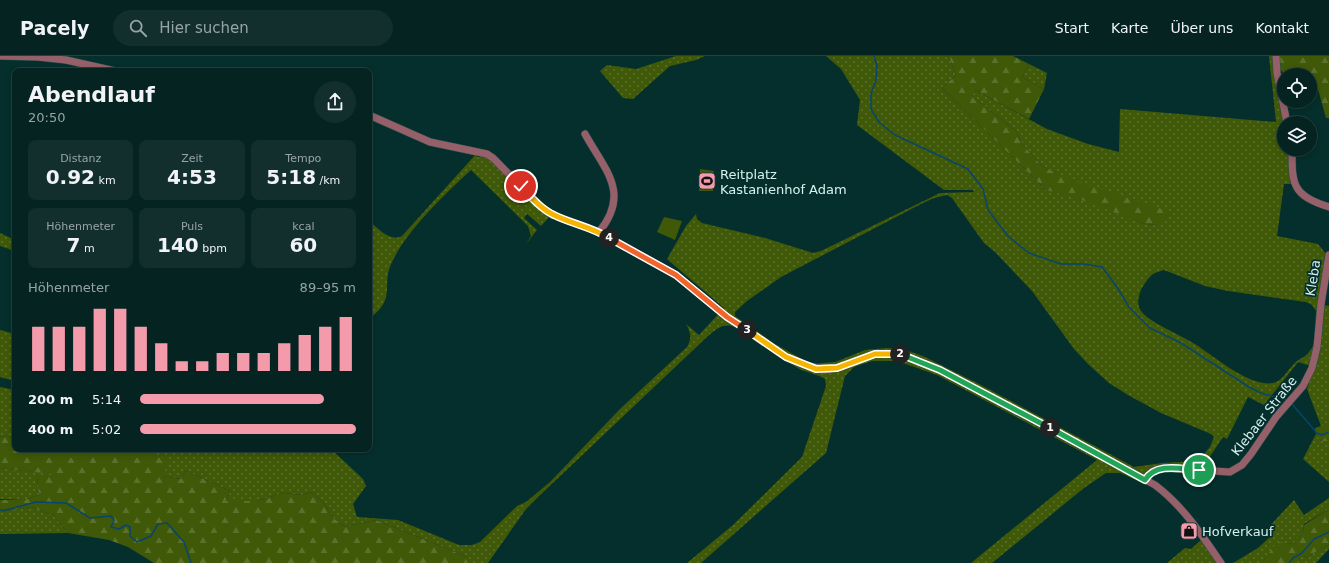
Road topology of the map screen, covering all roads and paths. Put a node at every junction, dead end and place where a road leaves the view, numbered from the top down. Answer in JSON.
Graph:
{"nodes":[{"id":1,"x":0,"y":56,"type":"edge"},
{"id":2,"x":1276,"y":56,"type":"edge"},
{"id":3,"x":102,"y":68,"type":"edge"},
{"id":4,"x":372,"y":115,"type":"edge"},
{"id":5,"x":1286,"y":116,"type":"edge"},
{"id":6,"x":585,"y":134,"type":"dead end"},
{"id":7,"x":1292,"y":156,"type":"edge"},
{"id":8,"x":1329,"y":207,"type":"edge"},
{"id":9,"x":599,"y":232,"type":"junction"},
{"id":10,"x":1329,"y":255,"type":"edge"},
{"id":11,"x":1321,"y":304,"type":"joint"},
{"id":12,"x":1145,"y":480,"type":"junction"},
{"id":13,"x":1221,"y":563,"type":"edge"}],
"edges":[{"from":1,"to":3,"type":"street"},
{"from":2,"to":5,"type":"street"},
{"from":4,"to":9,"type":"street"},
{"from":6,"to":9,"type":"street"},
{"from":7,"to":8,"type":"street"},
{"from":9,"to":12,"type":"street"},
{"from":10,"to":11,"type":"street","name":"Kleba"},
{"from":11,"to":12,"type":"street","name":"Klebaer Straße"},
{"from":12,"to":13,"type":"street"}]}
